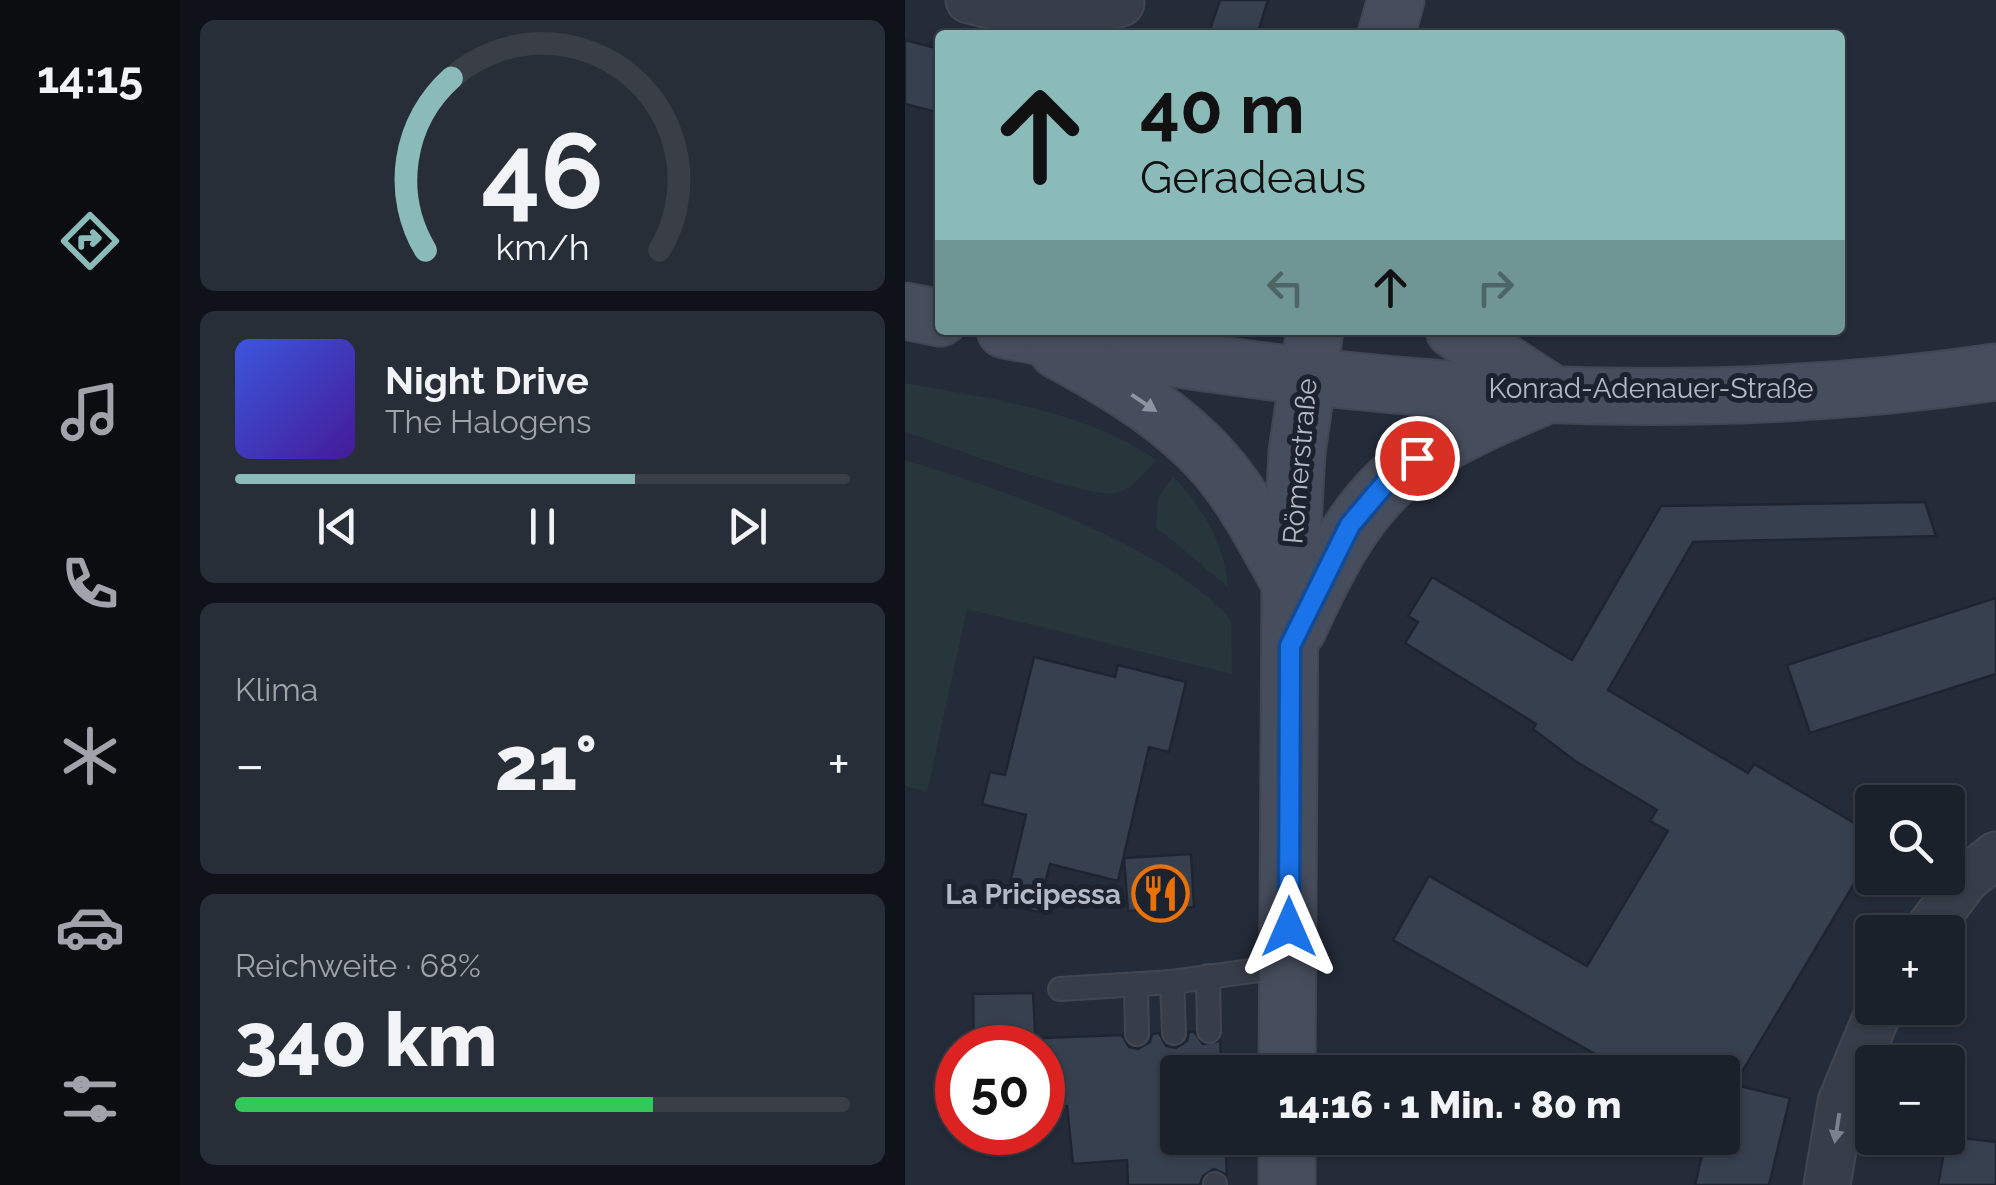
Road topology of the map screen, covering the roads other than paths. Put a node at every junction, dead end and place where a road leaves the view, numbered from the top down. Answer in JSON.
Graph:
{"nodes":[{"id":1,"x":969,"y":0,"type":"edge"},
{"id":2,"x":1396,"y":0,"type":"edge"},
{"id":3,"x":1121,"y":3,"type":"dead end"},
{"id":4,"x":1387,"y":30,"type":"edge"},
{"id":5,"x":905,"y":311,"type":"edge"},
{"id":6,"x":935,"y":317,"type":"edge"},
{"id":7,"x":1060,"y":335,"type":"edge"},
{"id":8,"x":1072,"y":335,"type":"edge"},
{"id":9,"x":1461,"y":335,"type":"edge"},
{"id":10,"x":1311,"y":353,"type":"edge"},
{"id":11,"x":1996,"y":372,"type":"edge"},
{"id":12,"x":1552,"y":392,"type":"junction"},
{"id":13,"x":1290,"y":583,"type":"junction"},
{"id":14,"x":1290,"y":646,"type":"junction"},
{"id":15,"x":1996,"y":855,"type":"edge"},
{"id":16,"x":1939,"y":915,"type":"edge"},
{"id":17,"x":1288,"y":966,"type":"junction"},
{"id":18,"x":1209,"y":976,"type":"junction"},
{"id":19,"x":1172,"y":982,"type":"junction"},
{"id":20,"x":1136,"y":986,"type":"junction"},
{"id":21,"x":1060,"y":990,"type":"dead end"},
{"id":22,"x":1873,"y":1025,"type":"edge"},
{"id":23,"x":1209,"y":1031,"type":"dead end"},
{"id":24,"x":1174,"y":1033,"type":"dead end"},
{"id":25,"x":1137,"y":1034,"type":"dead end"},
{"id":26,"x":1287,"y":1055,"type":"edge"},
{"id":27,"x":1287,"y":1155,"type":"edge"},
{"id":28,"x":1287,"y":1185,"type":"edge"},
{"id":29,"x":1827,"y":1185,"type":"edge"}],
"edges":[{"from":1,"to":3,"type":"street"},
{"from":2,"to":4,"type":"main road"},
{"from":5,"to":6,"type":"main road"},
{"from":7,"to":13,"type":"main road","one_way":true},
{"from":8,"to":10,"type":"main road","name":"Konrad-Adenauer-Straße"},
{"from":9,"to":12,"type":"main road"},
{"from":10,"to":12,"type":"main road","name":"Konrad-Adenauer-Straße"},
{"from":10,"to":13,"type":"main road","name":"Römerstraße"},
{"from":11,"to":12,"type":"main road","name":"Konrad-Adenauer-Straße"},
{"from":12,"to":14,"type":"main road"},
{"from":13,"to":14,"type":"main road","name":"Römerstraße"},
{"from":14,"to":17,"type":"main road","name":"Römerstraße"},
{"from":15,"to":16,"type":"street"},
{"from":17,"to":18,"type":"lane"},
{"from":17,"to":26,"type":"main road","name":"Römerstraße"},
{"from":18,"to":19,"type":"lane"},
{"from":18,"to":23,"type":"lane"},
{"from":19,"to":20,"type":"lane"},
{"from":19,"to":24,"type":"lane"},
{"from":20,"to":21,"type":"lane"},
{"from":20,"to":25,"type":"lane"},
{"from":22,"to":29,"type":"street","one_way":true},
{"from":27,"to":28,"type":"main road"}]}
